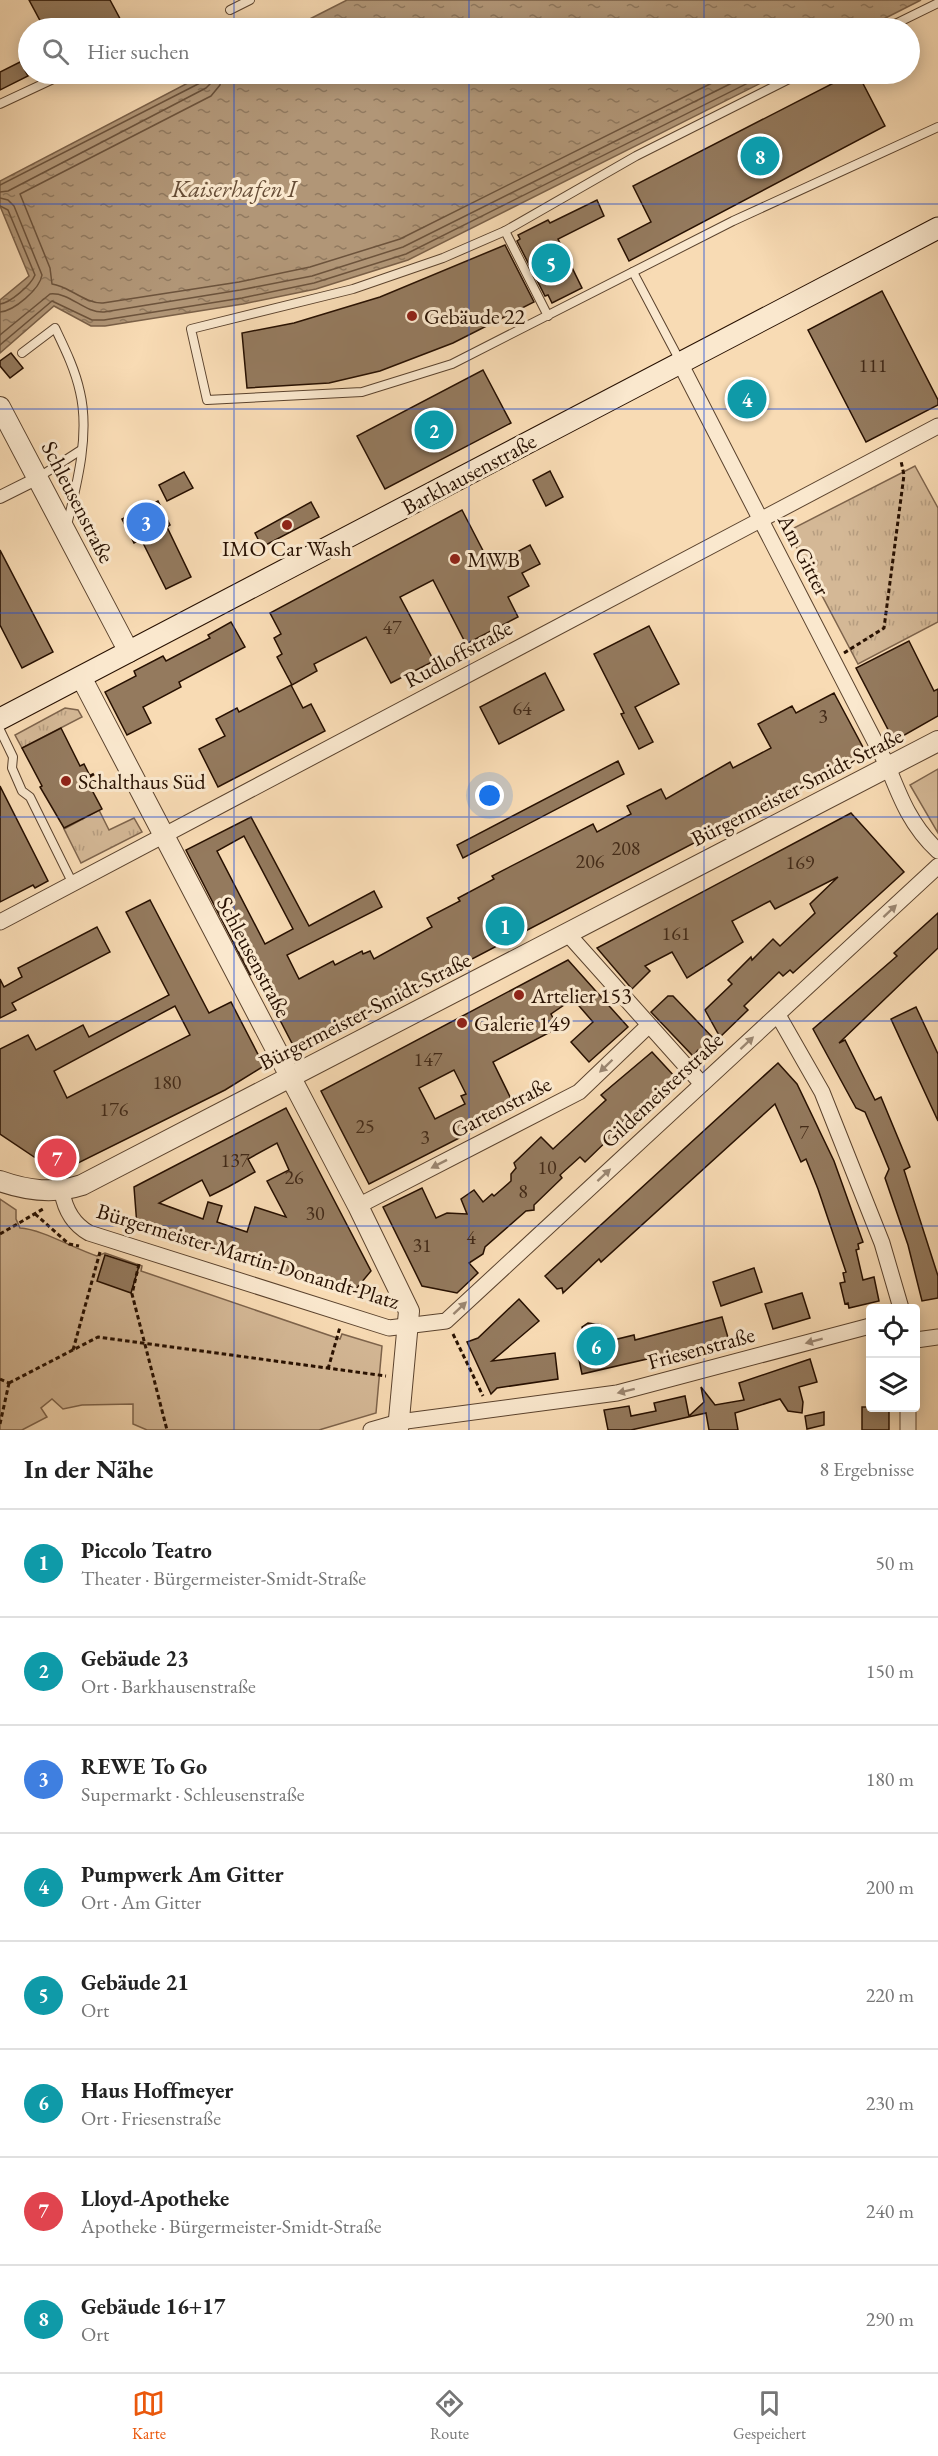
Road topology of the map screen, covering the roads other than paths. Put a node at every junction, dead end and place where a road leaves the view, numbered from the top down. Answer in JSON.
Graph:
{"nodes":[{"id":1,"x":250,"y":0,"type":"edge"},
{"id":2,"x":938,"y":3,"type":"edge"},
{"id":3,"x":230,"y":10,"type":"dead end"},
{"id":4,"x":907,"y":18,"type":"edge"},
{"id":5,"x":43,"y":84,"type":"edge"},
{"id":6,"x":779,"y":84,"type":"edge"},
{"id":7,"x":0,"y":104,"type":"edge"},
{"id":8,"x":938,"y":127,"type":"edge"},
{"id":9,"x":938,"y":228,"type":"edge"},
{"id":10,"x":505,"y":231,"type":"junction"},
{"id":11,"x":633,"y":272,"type":"junction"},
{"id":12,"x":548,"y":316,"type":"junction"},
{"id":13,"x":22,"y":353,"type":"dead end"},
{"id":14,"x":680,"y":363,"type":"junction"},
{"id":15,"x":0,"y":407,"type":"edge"},
{"id":16,"x":938,"y":426,"type":"edge"},
{"id":17,"x":81,"y":450,"type":"junction"},
{"id":18,"x":38,"y":477,"type":"junction"},
{"id":19,"x":0,"y":498,"type":"edge"},
{"id":20,"x":761,"y":521,"type":"junction"},
{"id":21,"x":66,"y":532,"type":"junction"},
{"id":22,"x":129,"y":652,"type":"junction"},
{"id":23,"x":81,"y":677,"type":"junction"},
{"id":24,"x":0,"y":719,"type":"edge"},
{"id":25,"x":0,"y":730,"type":"edge"},
{"id":26,"x":938,"y":741,"type":"edge"},
{"id":27,"x":888,"y":767,"type":"junction"},
{"id":28,"x":164,"y":836,"type":"junction"},
{"id":29,"x":938,"y":850,"type":"edge"},
{"id":30,"x":938,"y":866,"type":"edge"},
{"id":31,"x":73,"y":884,"type":"junction"},
{"id":32,"x":0,"y":922,"type":"edge"},
{"id":33,"x":567,"y":933,"type":"junction"},
{"id":34,"x":777,"y":1015,"type":"junction"},
{"id":35,"x":648,"y":1026,"type":"junction"},
{"id":36,"x":290,"y":1077,"type":"junction"},
{"id":37,"x":702,"y":1084,"type":"junction"},
{"id":38,"x":0,"y":1181,"type":"edge"},
{"id":39,"x":62,"y":1192,"type":"junction"},
{"id":40,"x":358,"y":1206,"type":"junction"},
{"id":41,"x":900,"y":1304,"type":"edge"},
{"id":42,"x":407,"y":1326,"type":"junction"},
{"id":43,"x":866,"y":1327,"type":"edge"},
{"id":44,"x":938,"y":1336,"type":"edge"},
{"id":45,"x":920,"y":1339,"type":"edge"},
{"id":46,"x":908,"y":1412,"type":"edge"},
{"id":47,"x":398,"y":1426,"type":"edge"},
{"id":48,"x":371,"y":1430,"type":"edge"},
{"id":49,"x":908,"y":1430,"type":"edge"}],
"edges":[{"from":1,"to":3,"type":"lane"},
{"from":2,"to":4,"type":"lane"},
{"from":5,"to":7,"type":"lane"},
{"from":6,"to":10,"type":"lane"},
{"from":8,"to":11,"type":"lane"},
{"from":9,"to":14,"type":"main road","name":"Barkhausenstraße"},
{"from":10,"to":12,"type":"lane"},
{"from":10,"to":12,"type":"lane"},
{"from":11,"to":12,"type":"lane"},
{"from":11,"to":14,"type":"lane"},
{"from":13,"to":17,"type":"lane"},
{"from":14,"to":20,"type":"street","name":"Am Gitter"},
{"from":14,"to":22,"type":"main road","name":"Barkhausenstraße"},
{"from":15,"to":18,"type":"street","name":"Schleusenstraße"},
{"from":16,"to":20,"type":"street","name":"Rudloffstraße"},
{"from":17,"to":18,"type":"lane"},
{"from":17,"to":21,"type":"lane"},
{"from":18,"to":19,"type":"street"},
{"from":18,"to":21,"type":"street","name":"Schleusenstraße"},
{"from":20,"to":27,"type":"street","name":"Am Gitter"},
{"from":20,"to":28,"type":"street","name":"Rudloffstraße"},
{"from":21,"to":22,"type":"street","name":"Schleusenstraße"},
{"from":22,"to":23,"type":"main road","name":"Barkhausenstraße"},
{"from":23,"to":24,"type":"main road","name":"Barkhausenstraße"},
{"from":23,"to":28,"type":"street","name":"Schleusenstraße"},
{"from":25,"to":31,"type":"lane"},
{"from":26,"to":27,"type":"street","name":"Bürgermeister-Smidt-Straße"},
{"from":27,"to":29,"type":"street","name":"Am Gitter"},
{"from":27,"to":33,"type":"street","name":"Bürgermeister-Smidt-Straße"},
{"from":28,"to":31,"type":"street","name":"Rudloffstraße"},
{"from":28,"to":36,"type":"street","name":"Schleusenstraße"},
{"from":34,"to":30,"type":"street","name":"Gildemeisterstraße","one_way":true},
{"from":31,"to":32,"type":"street","name":"Rudloffstraße"},
{"from":33,"to":35,"type":"street"},
{"from":33,"to":36,"type":"street","name":"Bürgermeister-Smidt-Straße"},
{"from":37,"to":34,"type":"street","name":"Gildemeisterstraße","one_way":true},
{"from":34,"to":41,"type":"street"},
{"from":35,"to":37,"type":"street"},
{"from":35,"to":40,"type":"street","name":"Gartenstraße","one_way":true},
{"from":36,"to":39,"type":"street","name":"Bürgermeister-Smidt-Straße"},
{"from":36,"to":40,"type":"street","name":"Schleusenstraße"},
{"from":42,"to":37,"type":"street","name":"Gildemeisterstraße","one_way":true},
{"from":38,"to":39,"type":"street","name":"Bürgermeister-Smidt-Straße"},
{"from":39,"to":42,"type":"street","name":"Bürgermeister-Martin-Donandt-Platz"},
{"from":40,"to":42,"type":"street","name":"Schleusenstraße"},
{"from":42,"to":47,"type":"street","name":"Schleusenstraße"},
{"from":43,"to":47,"type":"street","name":"Friesenstraße","one_way":true},
{"from":44,"to":45,"type":"street"},
{"from":46,"to":49,"type":"street"},
{"from":47,"to":48,"type":"street"}]}
